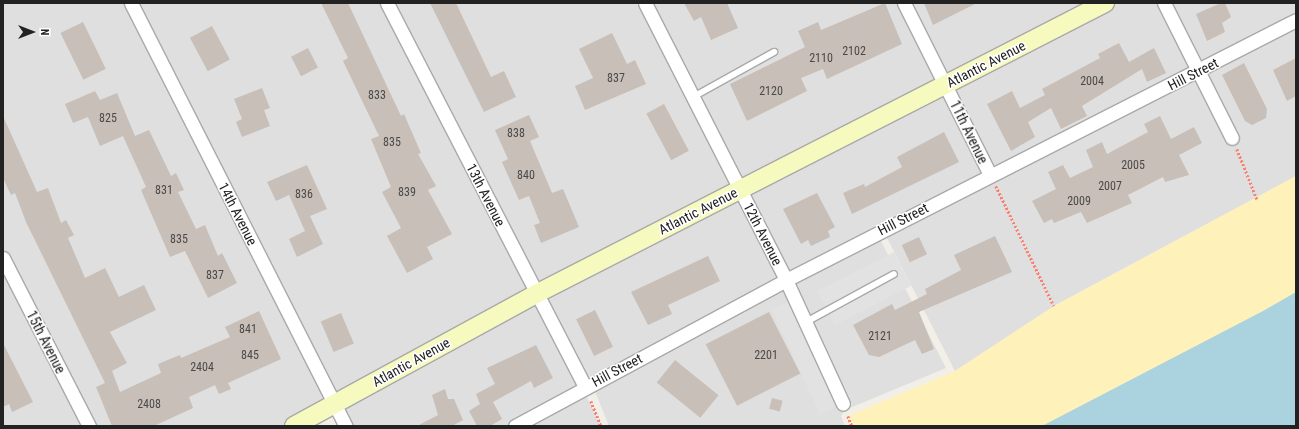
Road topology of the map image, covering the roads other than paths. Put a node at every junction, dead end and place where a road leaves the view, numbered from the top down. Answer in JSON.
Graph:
{"nodes":[{"id":1,"x":131,"y":3,"type":"edge"},
{"id":2,"x":387,"y":3,"type":"edge"},
{"id":3,"x":645,"y":3,"type":"edge"},
{"id":4,"x":904,"y":3,"type":"edge"},
{"id":5,"x":1105,"y":3,"type":"edge"},
{"id":6,"x":1164,"y":3,"type":"edge"},
{"id":7,"x":1296,"y":20,"type":"edge"},
{"id":8,"x":774,"y":52,"type":"dead end"},
{"id":9,"x":1198,"y":72,"type":"junction"},
{"id":10,"x":946,"y":84,"type":"junction"},
{"id":11,"x":693,"y":97,"type":"junction"},
{"id":12,"x":1232,"y":138,"type":"road end"},
{"id":13,"x":990,"y":175,"type":"junction"},
{"id":14,"x":740,"y":189,"type":"junction"},
{"id":15,"x":3,"y":258,"type":"edge"},
{"id":16,"x":894,"y":274,"type":"dead end"},
{"id":17,"x":786,"y":280,"type":"junction"},
{"id":18,"x":536,"y":294,"type":"junction"},
{"id":19,"x":806,"y":322,"type":"junction"},
{"id":20,"x":585,"y":387,"type":"junction"},
{"id":21,"x":335,"y":404,"type":"junction"},
{"id":22,"x":843,"y":404,"type":"dead end"},
{"id":23,"x":89,"y":426,"type":"edge"},
{"id":24,"x":294,"y":426,"type":"edge"},
{"id":25,"x":346,"y":426,"type":"edge"},
{"id":26,"x":515,"y":426,"type":"edge"}],
"edges":[{"from":1,"to":21,"type":"street","name":"14th Avenue"},
{"from":2,"to":18,"type":"street","name":"13th Avenue"},
{"from":3,"to":11,"type":"street","name":"12th Avenue"},
{"from":4,"to":10,"type":"street","name":"11th Avenue"},
{"from":5,"to":10,"type":"main road","name":"Atlantic Avenue"},
{"from":6,"to":9,"type":"street"},
{"from":7,"to":9,"type":"street","name":"Hill Street"},
{"from":8,"to":11,"type":"lane"},
{"from":9,"to":12,"type":"street"},
{"from":9,"to":13,"type":"street","name":"Hill Street"},
{"from":10,"to":13,"type":"street","name":"11th Avenue"},
{"from":10,"to":14,"type":"main road","name":"Atlantic Avenue"},
{"from":11,"to":14,"type":"street","name":"12th Avenue"},
{"from":13,"to":17,"type":"street","name":"Hill Street"},
{"from":14,"to":17,"type":"street","name":"12th Avenue"},
{"from":14,"to":18,"type":"main road","name":"Atlantic Avenue"},
{"from":15,"to":23,"type":"street","name":"15th Avenue"},
{"from":16,"to":19,"type":"lane"},
{"from":17,"to":19,"type":"street","name":"12th Avenue"},
{"from":17,"to":20,"type":"street","name":"Hill Street"},
{"from":18,"to":20,"type":"street","name":"13th Avenue"},
{"from":18,"to":21,"type":"main road","name":"Atlantic Avenue"},
{"from":19,"to":22,"type":"street","name":"12th Avenue"},
{"from":20,"to":26,"type":"street","name":"Hill Street"},
{"from":21,"to":24,"type":"main road","name":"Atlantic Avenue"},
{"from":21,"to":25,"type":"street","name":"14th Avenue"}]}
